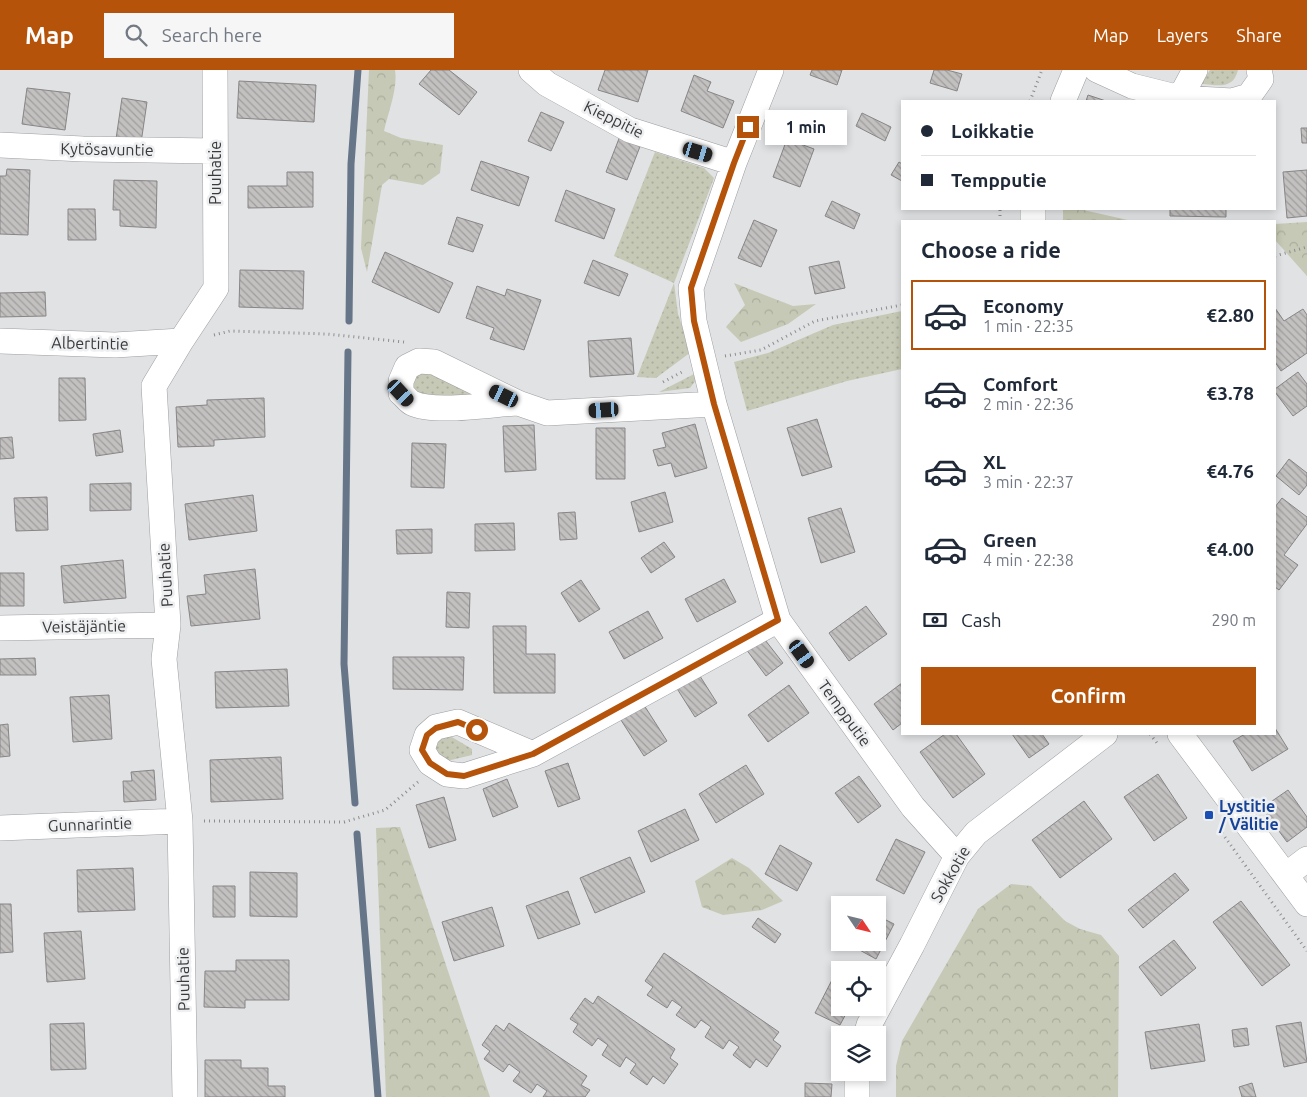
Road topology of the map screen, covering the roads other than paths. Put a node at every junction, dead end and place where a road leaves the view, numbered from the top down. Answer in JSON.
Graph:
{"nodes":[{"id":1,"x":215,"y":70,"type":"edge"},
{"id":2,"x":531,"y":70,"type":"edge"},
{"id":3,"x":771,"y":70,"type":"edge"},
{"id":4,"x":1076,"y":70,"type":"edge"},
{"id":5,"x":1097,"y":70,"type":"edge"},
{"id":6,"x":1195,"y":70,"type":"edge"},
{"id":7,"x":1259,"y":70,"type":"edge"},
{"id":8,"x":1180,"y":98,"type":"junction"},
{"id":9,"x":1063,"y":100,"type":"edge"},
{"id":10,"x":0,"y":145,"type":"edge"},
{"id":11,"x":214,"y":151,"type":"junction"},
{"id":12,"x":734,"y":163,"type":"junction"},
{"id":13,"x":0,"y":341,"type":"edge"},
{"id":14,"x":181,"y":341,"type":"junction"},
{"id":15,"x":518,"y":403,"type":"dead end"},
{"id":16,"x":714,"y":404,"type":"junction"},
{"id":17,"x":778,"y":620,"type":"junction"},
{"id":18,"x":168,"y":625,"type":"junction"},
{"id":19,"x":0,"y":628,"type":"edge"},
{"id":20,"x":1104,"y":735,"type":"edge"},
{"id":21,"x":1181,"y":735,"type":"edge"},
{"id":22,"x":533,"y":754,"type":"junction"},
{"id":23,"x":180,"y":820,"type":"junction"},
{"id":24,"x":0,"y":828,"type":"edge"},
{"id":25,"x":957,"y":856,"type":"junction"},
{"id":26,"x":1307,"y":859,"type":"edge"},
{"id":27,"x":1286,"y":875,"type":"junction"},
{"id":28,"x":1307,"y":904,"type":"edge"},
{"id":29,"x":869,"y":1026,"type":"edge"},
{"id":30,"x":858,"y":1081,"type":"edge"},
{"id":31,"x":185,"y":1097,"type":"edge"},
{"id":32,"x":857,"y":1097,"type":"edge"}],
"edges":[{"from":1,"to":11,"type":"street","name":"Puuhatie"},
{"from":2,"to":12,"type":"street","name":"Kieppitie"},
{"from":3,"to":12,"type":"street","name":"Tempputie"},
{"from":4,"to":9,"type":"street"},
{"from":5,"to":8,"type":"street"},
{"from":6,"to":8,"type":"street"},
{"from":7,"to":8,"type":"street"},
{"from":10,"to":11,"type":"street","name":"Kytösavuntie"},
{"from":11,"to":14,"type":"street","name":"Puuhatie"},
{"from":12,"to":16,"type":"street","name":"Tempputie"},
{"from":13,"to":14,"type":"street","name":"Albertintie"},
{"from":14,"to":18,"type":"street","name":"Puuhatie"},
{"from":15,"to":16,"type":"street"},
{"from":16,"to":17,"type":"street","name":"Tempputie"},
{"from":17,"to":22,"type":"street"},
{"from":17,"to":25,"type":"street","name":"Tempputie"},
{"from":18,"to":19,"type":"street","name":"Veistäjäntie"},
{"from":18,"to":23,"type":"street","name":"Puuhatie"},
{"from":20,"to":25,"type":"street","name":"Sokkotie"},
{"from":21,"to":27,"type":"street"},
{"from":22,"to":22,"type":"street"},
{"from":23,"to":24,"type":"street","name":"Gunnarintie"},
{"from":23,"to":31,"type":"street","name":"Puuhatie"},
{"from":25,"to":29,"type":"street","name":"Sokkotie"},
{"from":26,"to":27,"type":"street"},
{"from":27,"to":28,"type":"street"},
{"from":30,"to":32,"type":"street"}]}
